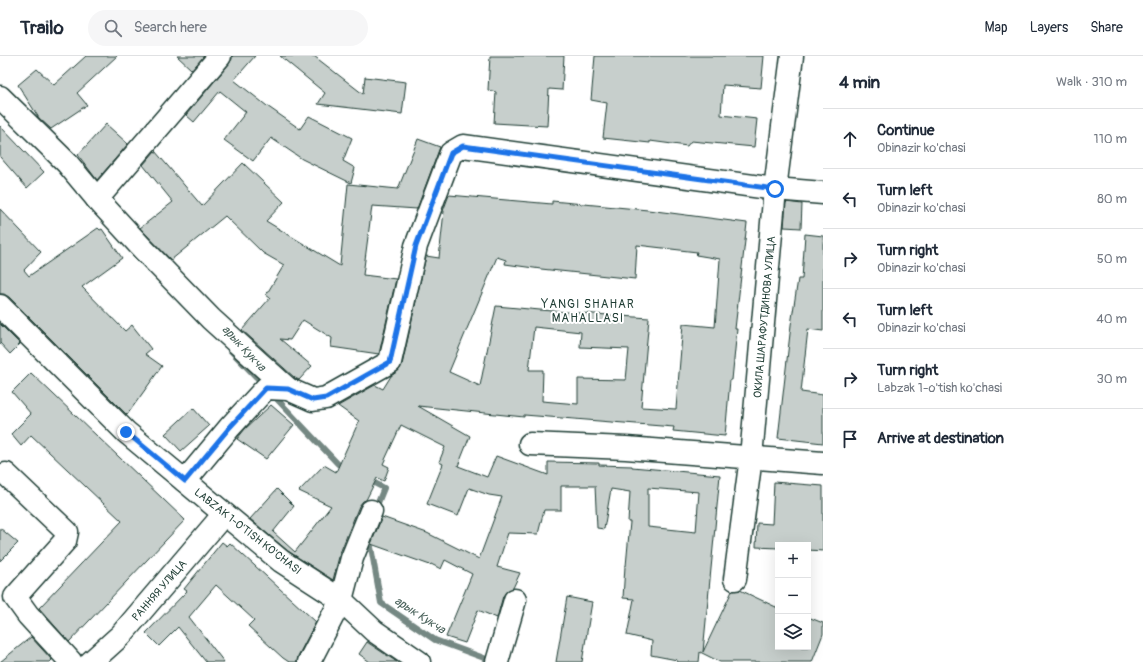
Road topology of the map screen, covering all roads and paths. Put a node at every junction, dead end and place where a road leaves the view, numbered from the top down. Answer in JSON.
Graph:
{"nodes":[{"id":1,"x":220,"y":56,"type":"edge"},
{"id":2,"x":792,"y":56,"type":"edge"},
{"id":3,"x":0,"y":97,"type":"edge"},
{"id":4,"x":775,"y":189,"type":"junction"},
{"id":5,"x":823,"y":193,"type":"edge"},
{"id":6,"x":97,"y":199,"type":"junction"},
{"id":7,"x":0,"y":306,"type":"edge"},
{"id":8,"x":288,"y":389,"type":"junction"},
{"id":9,"x":530,"y":444,"type":"dead end"},
{"id":10,"x":751,"y":457,"type":"junction"},
{"id":11,"x":823,"y":463,"type":"edge"},
{"id":12,"x":6,"y":474,"type":"dead end"},
{"id":13,"x":185,"y":481,"type":"junction"},
{"id":14,"x":371,"y":511,"type":"dead end"},
{"id":15,"x":224,"y":514,"type":"junction"},
{"id":16,"x":735,"y":579,"type":"dead end"},
{"id":17,"x":341,"y":600,"type":"junction"},
{"id":18,"x":515,"y":600,"type":"dead end"},
{"id":19,"x":70,"y":662,"type":"edge"},
{"id":20,"x":91,"y":662,"type":"edge"},
{"id":21,"x":309,"y":662,"type":"edge"},
{"id":22,"x":418,"y":662,"type":"edge"},
{"id":23,"x":497,"y":662,"type":"edge"}],
"edges":[{"from":1,"to":6,"type":"street"},
{"from":2,"to":4,"type":"street","name":"ОКИЛА ШАРАФУТДИНОВА УЛИЦА"},
{"from":3,"to":6,"type":"street"},
{"from":4,"to":5,"type":"street"},
{"from":4,"to":8,"type":"street"},
{"from":4,"to":10,"type":"street","name":"ОКИЛА ШАРАФУТДИНОВА УЛИЦА"},
{"from":6,"to":8,"type":"street"},
{"from":7,"to":13,"type":"street","name":"LABZAK 1-O'TISH KO'CHASI"},
{"from":8,"to":13,"type":"street"},
{"from":9,"to":10,"type":"street"},
{"from":10,"to":11,"type":"street"},
{"from":10,"to":16,"type":"street","name":"ОКИЛА ШАРАФУТДИНОВА УЛИЦА"},
{"from":12,"to":19,"type":"street"},
{"from":13,"to":15,"type":"street","name":"LABZAK 1-O'TISH KO'CHASI"},
{"from":14,"to":17,"type":"street"},
{"from":15,"to":17,"type":"street","name":"LABZAK 1-O'TISH KO'CHASI"},
{"from":15,"to":20,"type":"street","name":"РАННЯЯ УЛИЦА"},
{"from":17,"to":21,"type":"street"},
{"from":17,"to":22,"type":"street","name":"LABZAK 1-O'TISH KO'CHASI"},
{"from":18,"to":23,"type":"street"}]}
